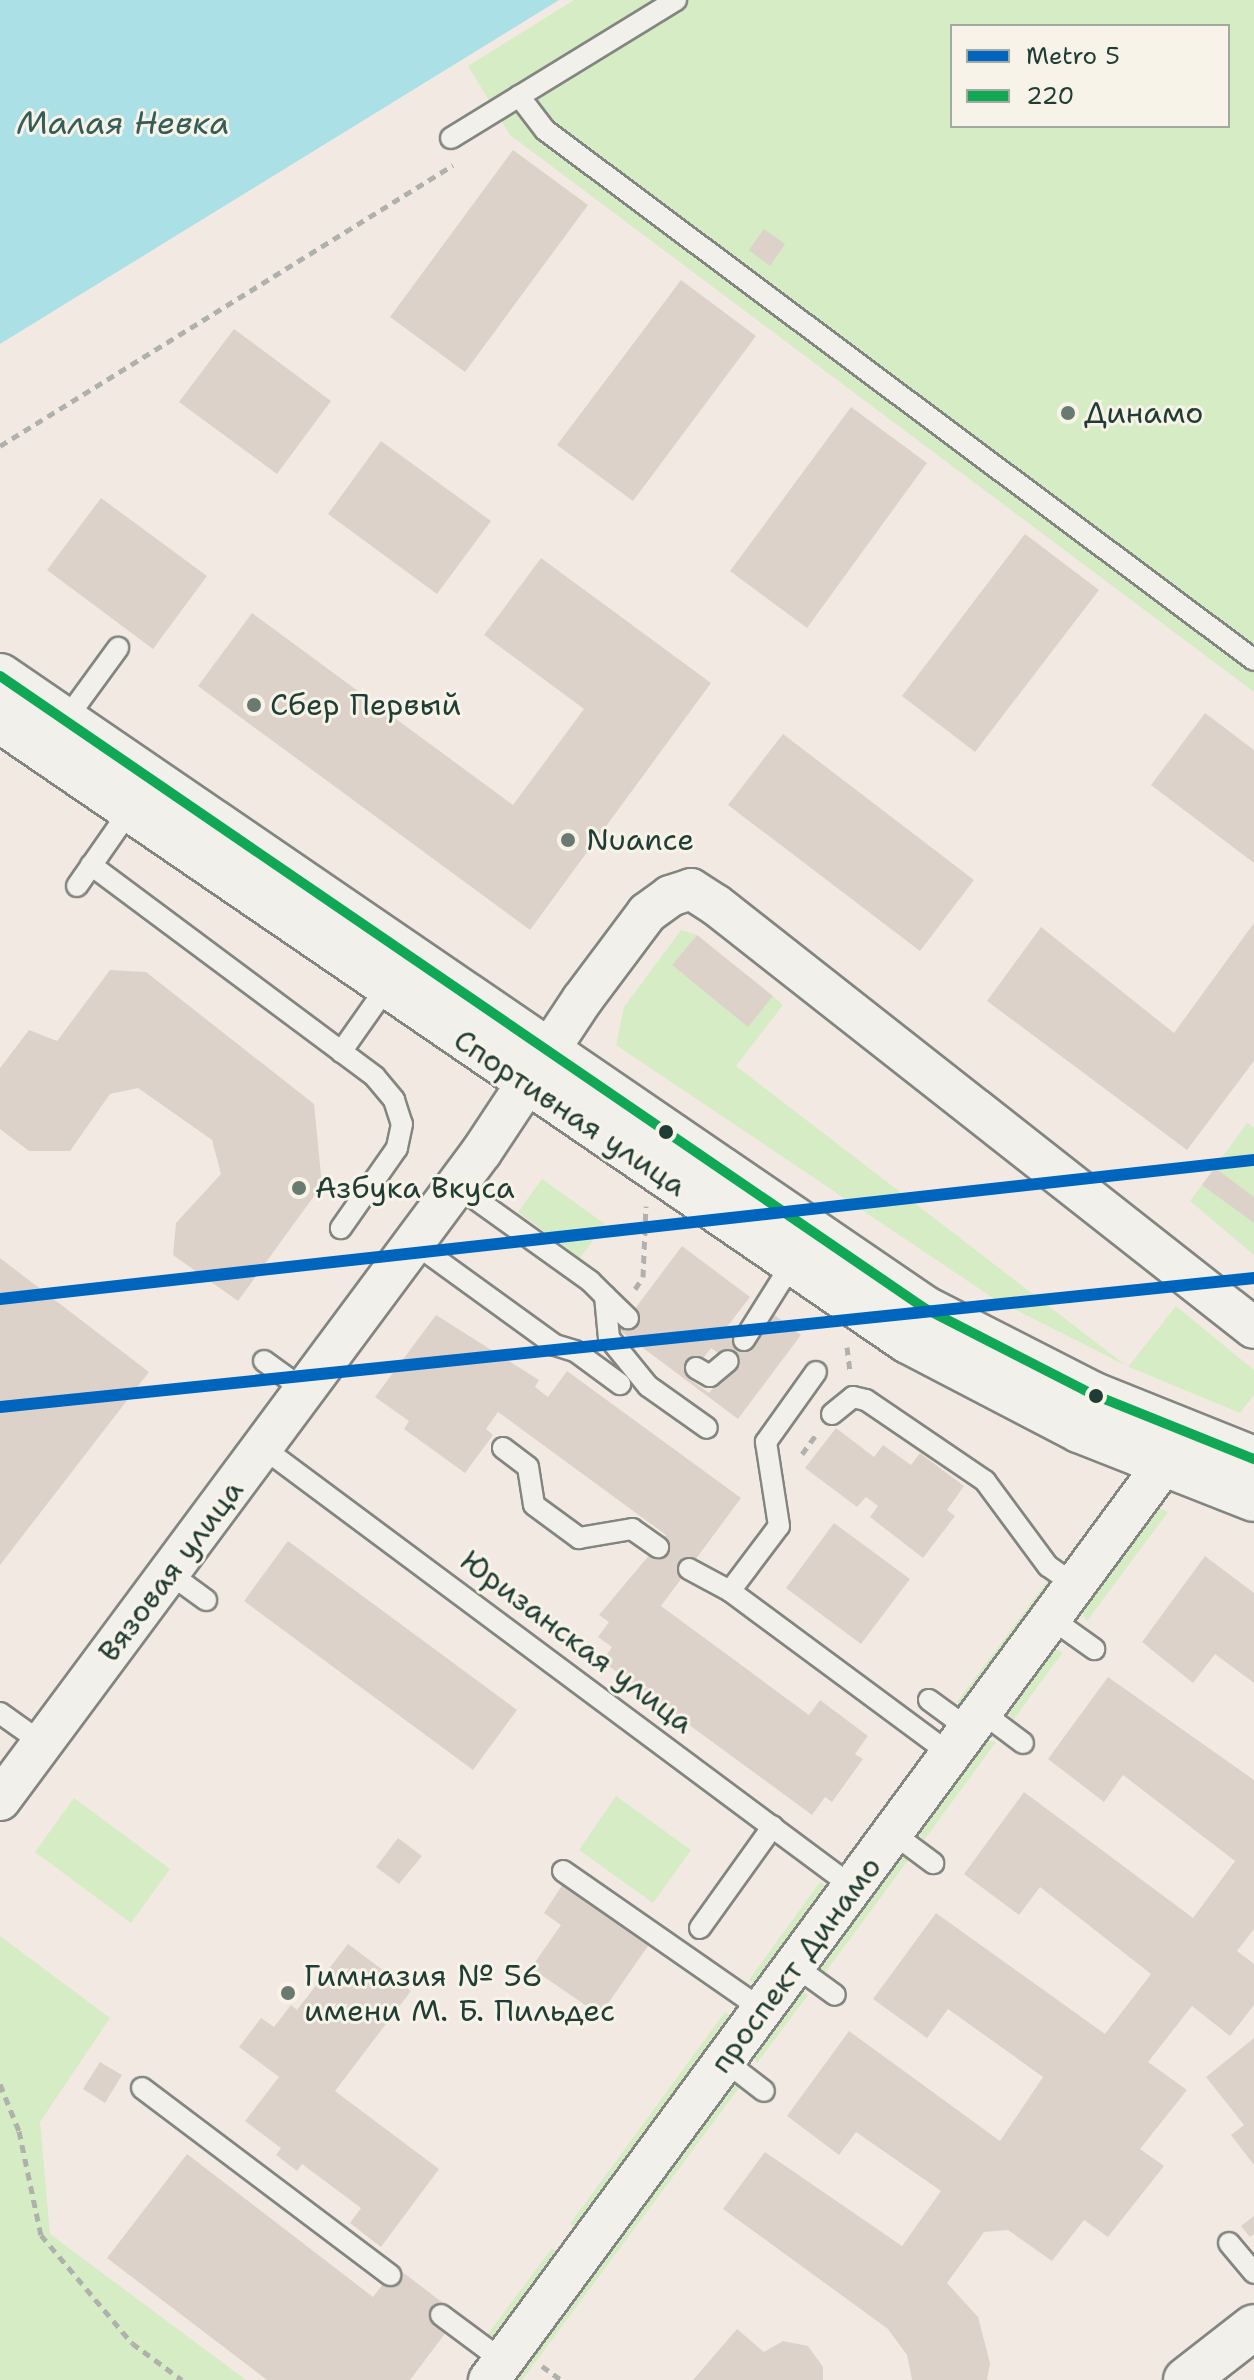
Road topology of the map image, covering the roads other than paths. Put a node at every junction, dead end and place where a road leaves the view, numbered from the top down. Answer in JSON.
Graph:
{"nodes":[{"id":1,"x":676,"y":0,"type":"edge"},
{"id":2,"x":519,"y":96,"type":"junction"},
{"id":3,"x":451,"y":138,"type":"road end"},
{"id":4,"x":118,"y":648,"type":"dead end"},
{"id":5,"x":1254,"y":660,"type":"edge"},
{"id":6,"x":0,"y":676,"type":"edge"},
{"id":7,"x":0,"y":720,"type":"edge"},
{"id":8,"x":64,"y":722,"type":"junction"},
{"id":9,"x":130,"y":810,"type":"junction"},
{"id":10,"x":91,"y":865,"type":"junction"},
{"id":11,"x":77,"y":886,"type":"dead end"},
{"id":12,"x":386,"y":988,"type":"junction"},
{"id":13,"x":341,"y":1052,"type":"junction"},
{"id":14,"x":533,"y":1066,"type":"junction"},
{"id":15,"x":456,"y":1185,"type":"junction"},
{"id":16,"x":341,"y":1228,"type":"dead end"},
{"id":17,"x":414,"y":1243,"type":"junction"},
{"id":18,"x":793,"y":1262,"type":"junction"},
{"id":19,"x":605,"y":1296,"type":"junction"},
{"id":20,"x":628,"y":1318,"type":"dead end"},
{"id":21,"x":1254,"y":1328,"type":"edge"},
{"id":22,"x":744,"y":1340,"type":"dead end"},
{"id":23,"x":264,"y":1361,"type":"dead end"},
{"id":24,"x":728,"y":1361,"type":"dead end"},
{"id":25,"x":696,"y":1368,"type":"dead end"},
{"id":26,"x":816,"y":1372,"type":"dead end"},
{"id":27,"x":620,"y":1384,"type":"dead end"},
{"id":28,"x":304,"y":1390,"type":"junction"},
{"id":29,"x":832,"y":1414,"type":"dead end"},
{"id":30,"x":707,"y":1428,"type":"dead end"},
{"id":31,"x":262,"y":1447,"type":"junction"},
{"id":32,"x":503,"y":1448,"type":"dead end"},
{"id":33,"x":1176,"y":1449,"type":"junction"},
{"id":34,"x":1254,"y":1459,"type":"edge"},
{"id":35,"x":1254,"y":1499,"type":"edge"},
{"id":36,"x":658,"y":1547,"type":"dead end"},
{"id":37,"x":689,"y":1569,"type":"dead end"},
{"id":38,"x":169,"y":1573,"type":"junction"},
{"id":39,"x":1077,"y":1586,"type":"junction"},
{"id":40,"x":730,"y":1591,"type":"junction"},
{"id":41,"x":206,"y":1600,"type":"dead end"},
{"id":42,"x":1052,"y":1619,"type":"junction"},
{"id":43,"x":1094,"y":1649,"type":"dead end"},
{"id":44,"x":929,"y":1700,"type":"dead end"},
{"id":45,"x":0,"y":1713,"type":"edge"},
{"id":46,"x":968,"y":1733,"type":"junction"},
{"id":47,"x":42,"y":1743,"type":"junction"},
{"id":48,"x":1023,"y":1743,"type":"dead end"},
{"id":49,"x":0,"y":1800,"type":"edge"},
{"id":50,"x":773,"y":1826,"type":"junction"},
{"id":51,"x":894,"y":1834,"type":"junction"},
{"id":52,"x":933,"y":1863,"type":"dead end"},
{"id":53,"x":563,"y":1871,"type":"dead end"},
{"id":54,"x":854,"y":1888,"type":"junction"},
{"id":55,"x":700,"y":1928,"type":"dead end"},
{"id":56,"x":795,"y":1966,"type":"junction"},
{"id":57,"x":835,"y":1995,"type":"dead end"},
{"id":58,"x":763,"y":2010,"type":"junction"},
{"id":59,"x":725,"y":2061,"type":"junction"},
{"id":60,"x":142,"y":2088,"type":"dead end"},
{"id":61,"x":764,"y":2091,"type":"dead end"},
{"id":62,"x":1229,"y":2243,"type":"dead end"},
{"id":63,"x":1254,"y":2273,"type":"edge"},
{"id":64,"x":390,"y":2275,"type":"dead end"},
{"id":65,"x":441,"y":2315,"type":"dead end"},
{"id":66,"x":1254,"y":2327,"type":"edge"},
{"id":67,"x":511,"y":2369,"type":"edge"},
{"id":68,"x":1186,"y":2380,"type":"edge"}],
"edges":[{"from":1,"to":2,"type":"lane"},
{"from":2,"to":3,"type":"lane"},
{"from":2,"to":5,"type":"lane"},
{"from":4,"to":8,"type":"lane"},
{"from":6,"to":8,"type":"street","name":"Спортивная улица"},
{"from":7,"to":9,"type":"street","name":"Спортивная улица"},
{"from":8,"to":14,"type":"street","name":"Спортивная улица"},
{"from":9,"to":10,"type":"lane"},
{"from":9,"to":12,"type":"street","name":"Спортивная улица"},
{"from":10,"to":11,"type":"lane"},
{"from":10,"to":13,"type":"lane"},
{"from":12,"to":13,"type":"lane"},
{"from":12,"to":14,"type":"street","name":"Спортивная улица"},
{"from":13,"to":16,"type":"lane"},
{"from":14,"to":15,"type":"street","name":"Вязовая улица"},
{"from":14,"to":18,"type":"street","name":"Спортивная улица"},
{"from":14,"to":21,"type":"street","name":"Спортивная улица"},
{"from":14,"to":33,"type":"street","name":"Спортивная улица"},
{"from":15,"to":17,"type":"street","name":"Вязовая улица"},
{"from":15,"to":19,"type":"lane"},
{"from":17,"to":27,"type":"lane"},
{"from":17,"to":28,"type":"street","name":"Вязовая улица"},
{"from":18,"to":22,"type":"lane"},
{"from":18,"to":33,"type":"street","name":"Спортивная улица"},
{"from":19,"to":20,"type":"lane"},
{"from":19,"to":30,"type":"lane"},
{"from":23,"to":28,"type":"lane"},
{"from":24,"to":25,"type":"lane"},
{"from":26,"to":40,"type":"lane"},
{"from":28,"to":31,"type":"street","name":"Вязовая улица"},
{"from":29,"to":39,"type":"lane"},
{"from":31,"to":38,"type":"street","name":"Вязовая улица"},
{"from":31,"to":50,"type":"lane","name":"Юризанская улица"},
{"from":32,"to":36,"type":"lane"},
{"from":33,"to":34,"type":"street","name":"Спортивная улица"},
{"from":33,"to":35,"type":"street","name":"Спортивная улица"},
{"from":33,"to":39,"type":"street","name":"проспект Динамо"},
{"from":37,"to":40,"type":"lane"},
{"from":38,"to":41,"type":"lane"},
{"from":38,"to":47,"type":"street","name":"Вязовая улица"},
{"from":39,"to":42,"type":"street","name":"проспект Динамо"},
{"from":40,"to":46,"type":"lane"},
{"from":42,"to":43,"type":"lane"},
{"from":42,"to":46,"type":"street","name":"проспект Динамо"},
{"from":44,"to":46,"type":"lane"},
{"from":45,"to":47,"type":"lane"},
{"from":46,"to":48,"type":"lane"},
{"from":46,"to":51,"type":"street","name":"проспект Динамо"},
{"from":47,"to":49,"type":"street","name":"Вязовая улица"},
{"from":50,"to":54,"type":"lane","name":"Юризанская улица"},
{"from":50,"to":55,"type":"lane"},
{"from":51,"to":52,"type":"lane"},
{"from":51,"to":54,"type":"street","name":"проспект Динамо"},
{"from":53,"to":58,"type":"lane"},
{"from":54,"to":56,"type":"street","name":"проспект Динамо"},
{"from":56,"to":57,"type":"lane"},
{"from":56,"to":58,"type":"street","name":"проспект Динамо"},
{"from":58,"to":59,"type":"street","name":"проспект Динамо"},
{"from":59,"to":61,"type":"lane"},
{"from":59,"to":67,"type":"street","name":"проспект Динамо"},
{"from":60,"to":64,"type":"lane"},
{"from":62,"to":63,"type":"lane"},
{"from":65,"to":67,"type":"lane"},
{"from":66,"to":68,"type":"street"}]}
